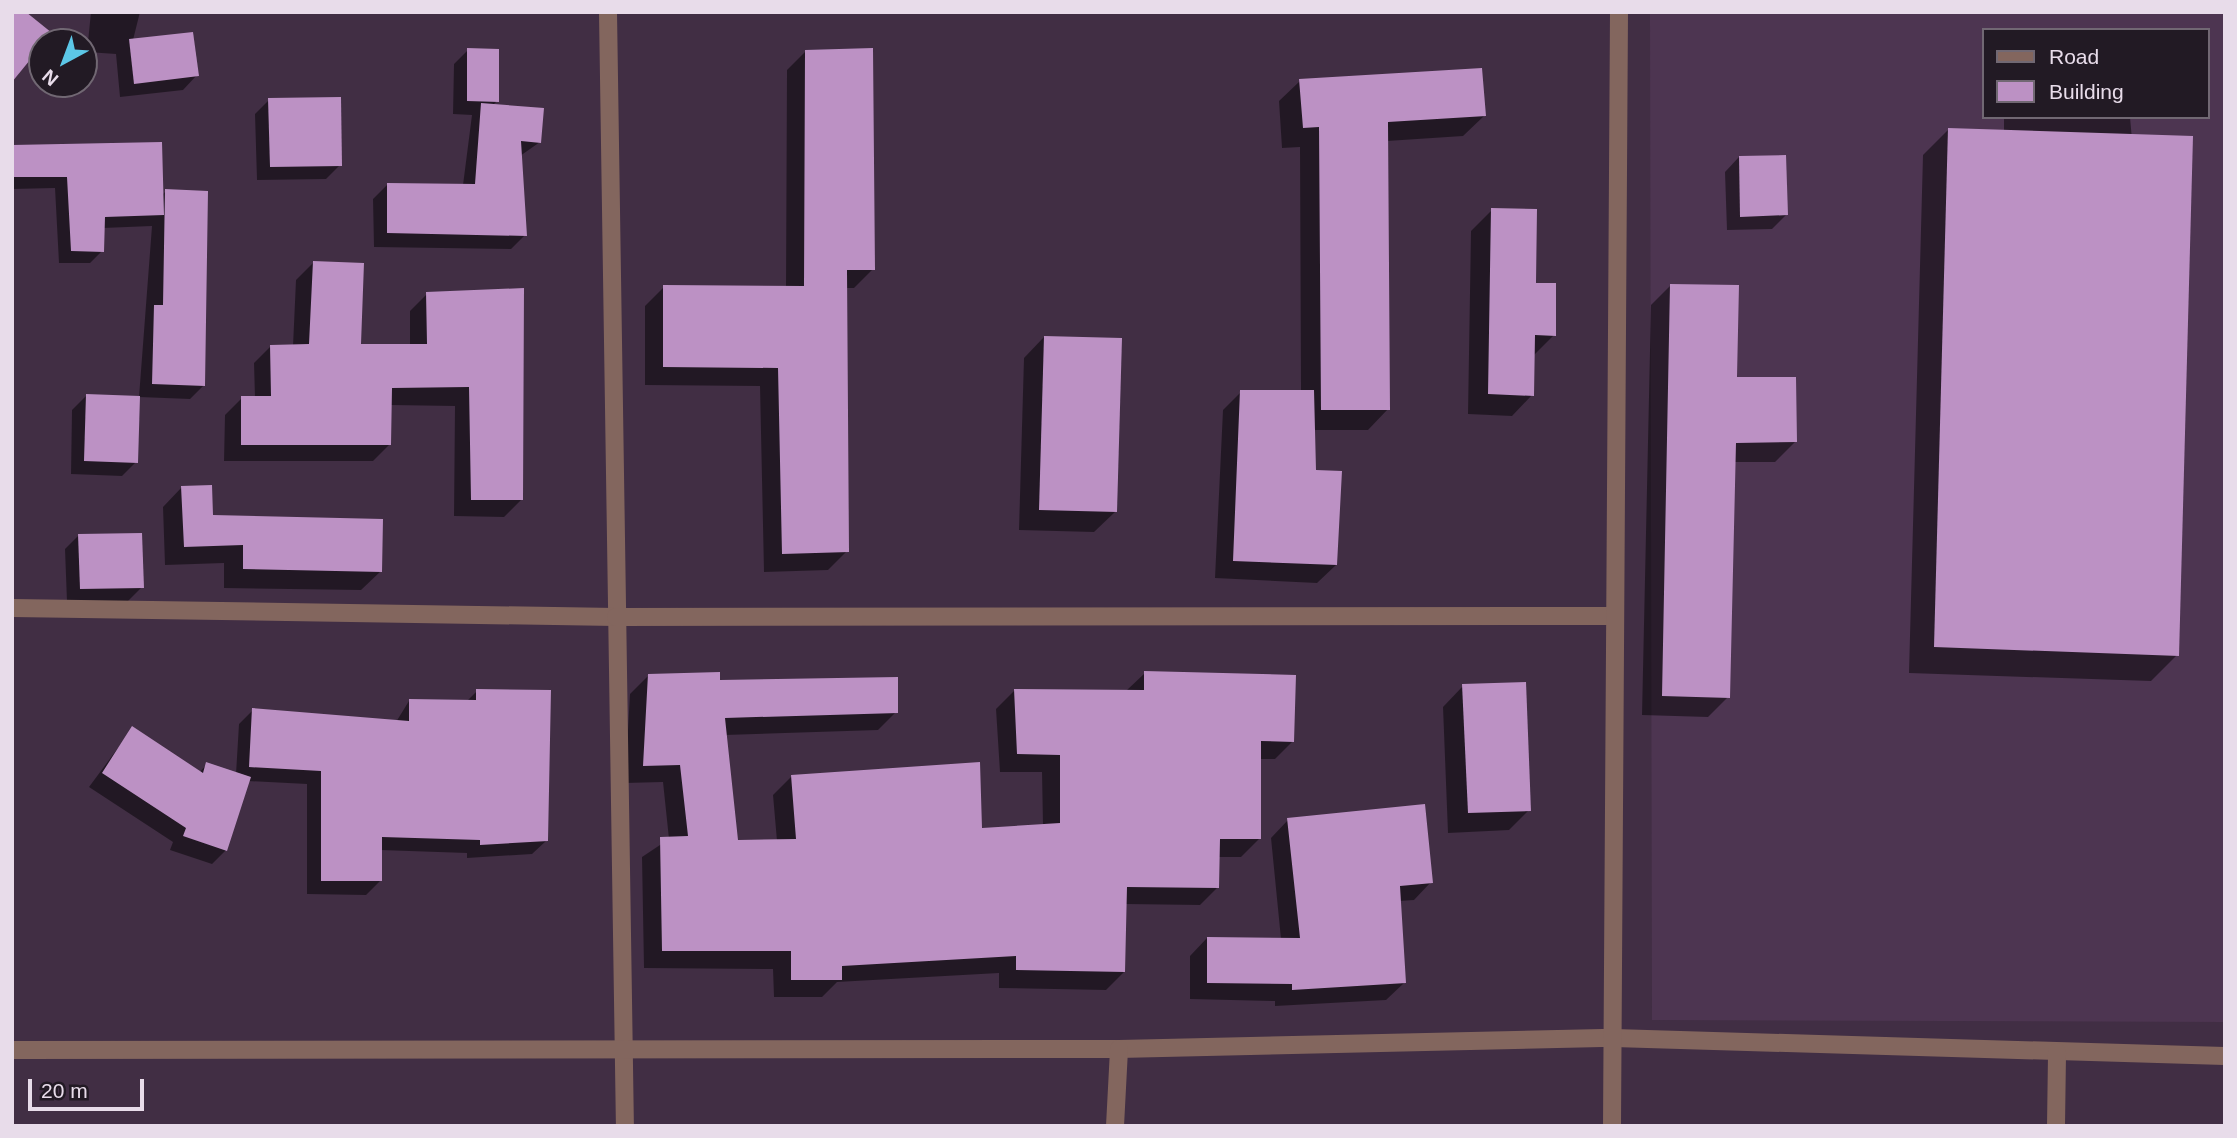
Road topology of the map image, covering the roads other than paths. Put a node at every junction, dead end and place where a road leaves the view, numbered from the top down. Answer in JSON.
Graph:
{"nodes":[{"id":1,"x":608,"y":12,"type":"edge"},
{"id":2,"x":1619,"y":12,"type":"edge"},
{"id":3,"x":12,"y":608,"type":"edge"},
{"id":4,"x":1615,"y":616,"type":"junction"},
{"id":5,"x":616,"y":618,"type":"junction"},
{"id":6,"x":1615,"y":1038,"type":"junction"},
{"id":7,"x":623,"y":1048,"type":"junction"},
{"id":8,"x":1119,"y":1049,"type":"junction"},
{"id":9,"x":12,"y":1050,"type":"edge"},
{"id":10,"x":2057,"y":1052,"type":"junction"},
{"id":11,"x":2225,"y":1056,"type":"edge"},
{"id":12,"x":625,"y":1126,"type":"edge"},
{"id":13,"x":1115,"y":1126,"type":"edge"},
{"id":14,"x":1612,"y":1126,"type":"edge"},
{"id":15,"x":2056,"y":1126,"type":"edge"}],
"edges":[{"from":1,"to":5,"type":"street"},
{"from":2,"to":4,"type":"street"},
{"from":3,"to":5,"type":"street"},
{"from":4,"to":5,"type":"street"},
{"from":4,"to":6,"type":"street"},
{"from":5,"to":7,"type":"street"},
{"from":6,"to":8,"type":"street"},
{"from":6,"to":10,"type":"street"},
{"from":6,"to":14,"type":"street"},
{"from":7,"to":8,"type":"street"},
{"from":7,"to":9,"type":"street"},
{"from":7,"to":12,"type":"street"},
{"from":8,"to":13,"type":"street"},
{"from":10,"to":11,"type":"street"},
{"from":10,"to":15,"type":"street"}]}
